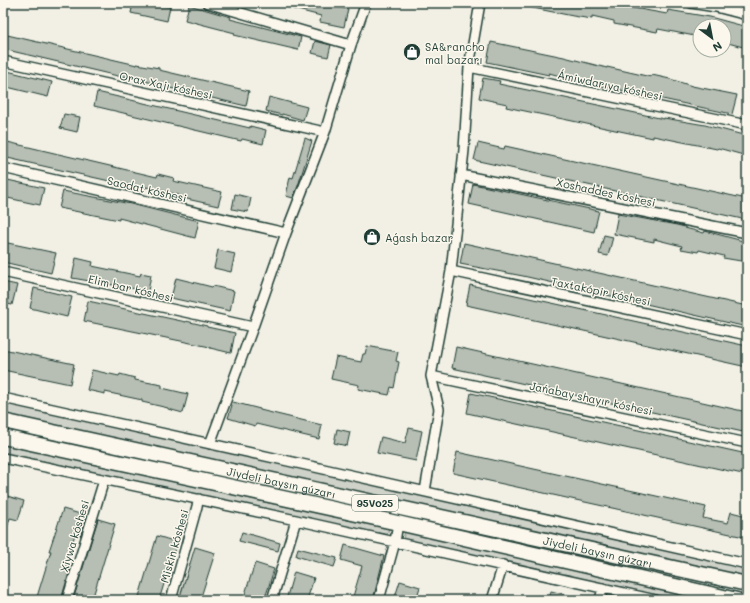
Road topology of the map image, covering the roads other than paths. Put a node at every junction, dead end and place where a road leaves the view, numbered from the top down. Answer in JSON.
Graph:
{"nodes":[{"id":1,"x":207,"y":3,"type":"edge"},
{"id":2,"x":366,"y":3,"type":"edge"},
{"id":3,"x":480,"y":3,"type":"edge"},
{"id":4,"x":691,"y":3,"type":"edge"},
{"id":5,"x":747,"y":15,"type":"edge"},
{"id":6,"x":352,"y":45,"type":"junction"},
{"id":7,"x":3,"y":61,"type":"edge"},
{"id":8,"x":469,"y":67,"type":"junction"},
{"id":9,"x":747,"y":125,"type":"edge"},
{"id":10,"x":325,"y":132,"type":"junction"},
{"id":11,"x":3,"y":168,"type":"edge"},
{"id":12,"x":461,"y":175,"type":"junction"},
{"id":13,"x":286,"y":233,"type":"junction"},
{"id":14,"x":747,"y":233,"type":"edge"},
{"id":15,"x":451,"y":271,"type":"junction"},
{"id":16,"x":3,"y":272,"type":"edge"},
{"id":17,"x":253,"y":327,"type":"junction"},
{"id":18,"x":747,"y":335,"type":"edge"},
{"id":19,"x":431,"y":376,"type":"junction"},
{"id":20,"x":3,"y":398,"type":"edge"},
{"id":21,"x":3,"y":421,"type":"edge"},
{"id":22,"x":3,"y":437,"type":"edge"},
{"id":23,"x":747,"y":443,"type":"edge"},
{"id":24,"x":210,"y":444,"type":"junction"},
{"id":25,"x":3,"y":458,"type":"edge"},
{"id":26,"x":104,"y":480,"type":"junction"},
{"id":27,"x":425,"y":491,"type":"junction"},
{"id":28,"x":199,"y":499,"type":"junction"},
{"id":29,"x":296,"y":520,"type":"junction"},
{"id":30,"x":398,"y":523,"type":"junction"},
{"id":31,"x":395,"y":542,"type":"junction"},
{"id":32,"x":747,"y":564,"type":"edge"},
{"id":33,"x":503,"y":565,"type":"junction"},
{"id":34,"x":747,"y":584,"type":"edge"},
{"id":35,"x":603,"y":588,"type":"junction"},
{"id":36,"x":67,"y":600,"type":"edge"},
{"id":37,"x":170,"y":600,"type":"edge"},
{"id":38,"x":272,"y":600,"type":"edge"},
{"id":39,"x":378,"y":600,"type":"edge"},
{"id":40,"x":492,"y":600,"type":"edge"},
{"id":41,"x":600,"y":600,"type":"edge"},
{"id":42,"x":656,"y":600,"type":"edge"},
{"id":43,"x":736,"y":600,"type":"edge"}],
"edges":[{"from":1,"to":6,"type":"street"},
{"from":2,"to":6,"type":"street"},
{"from":3,"to":8,"type":"street"},
{"from":4,"to":5,"type":"street"},
{"from":6,"to":10,"type":"street"},
{"from":7,"to":10,"type":"street","name":"Orax Xajı kóshesi"},
{"from":8,"to":9,"type":"street","name":"Ámiwdarıya kóshesi"},
{"from":8,"to":12,"type":"street"},
{"from":10,"to":13,"type":"street"},
{"from":11,"to":13,"type":"street","name":"Saodat kóshesi"},
{"from":12,"to":14,"type":"street","name":"Xoshaddes kóshesi"},
{"from":12,"to":15,"type":"street"},
{"from":13,"to":17,"type":"street"},
{"from":15,"to":18,"type":"street","name":"Taxtakópir kóshesi"},
{"from":15,"to":19,"type":"street"},
{"from":16,"to":17,"type":"street","name":"Elim bar kóshesi"},
{"from":17,"to":24,"type":"street"},
{"from":19,"to":23,"type":"street","name":"Jańabay shayır kóshesi"},
{"from":19,"to":27,"type":"street"},
{"from":20,"to":24,"type":"street"},
{"from":21,"to":34,"type":"main road","name":"Jiydeli baysın gúzarı","number":"95V025"},
{"from":22,"to":30,"type":"main road","name":"Jiydeli baysın gúzarı","number":"95V025"},
{"from":24,"to":27,"type":"street"},
{"from":25,"to":26,"type":"street"},
{"from":26,"to":28,"type":"street"},
{"from":26,"to":36,"type":"street","name":"Xiywa kóshesi"},
{"from":27,"to":32,"type":"street"},
{"from":28,"to":29,"type":"street"},
{"from":28,"to":37,"type":"street","name":"Miskin kóshesi"},
{"from":29,"to":31,"type":"street"},
{"from":29,"to":38,"type":"street"},
{"from":30,"to":31,"type":"street"},
{"from":30,"to":43,"type":"main road","name":"Jiydeli baysın gúzarı","number":"95V025"},
{"from":31,"to":33,"type":"street"},
{"from":31,"to":39,"type":"street"},
{"from":33,"to":35,"type":"street"},
{"from":33,"to":40,"type":"street"},
{"from":35,"to":41,"type":"street"},
{"from":35,"to":42,"type":"street"}]}
